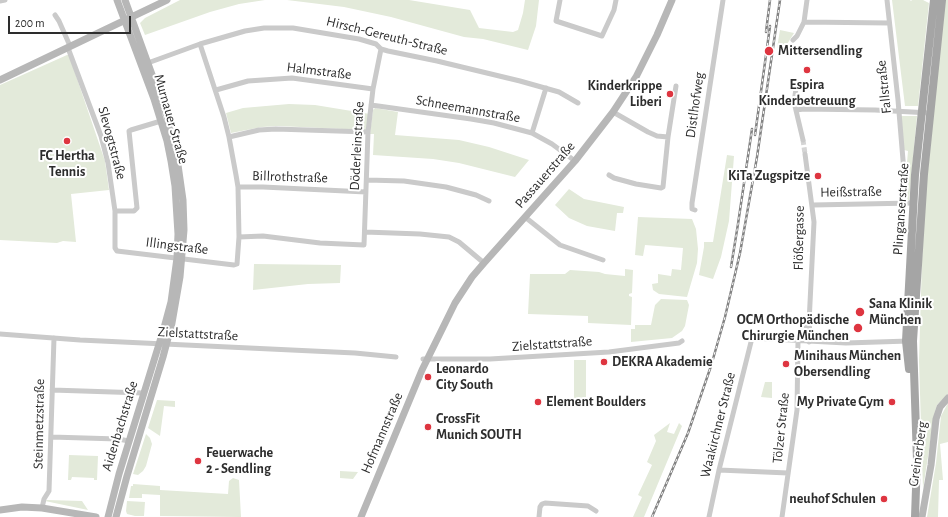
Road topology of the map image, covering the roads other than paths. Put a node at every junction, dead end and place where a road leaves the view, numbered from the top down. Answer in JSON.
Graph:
{"nodes":[{"id":1,"x":5,"y":0,"type":"edge"},
{"id":2,"x":118,"y":0,"type":"edge"},
{"id":3,"x":124,"y":0,"type":"edge"},
{"id":4,"x":167,"y":0,"type":"edge"},
{"id":5,"x":560,"y":0,"type":"edge"},
{"id":6,"x":616,"y":0,"type":"edge"},
{"id":7,"x":672,"y":0,"type":"edge"},
{"id":8,"x":723,"y":0,"type":"edge"},
{"id":9,"x":807,"y":0,"type":"edge"},
{"id":10,"x":886,"y":0,"type":"edge"},
{"id":11,"x":934,"y":0,"type":"edge"},
{"id":12,"x":942,"y":0,"type":"edge"},
{"id":13,"x":0,"y":1,"type":"edge"},
{"id":14,"x":55,"y":15,"type":"dead end"},
{"id":15,"x":128,"y":19,"type":"junction"},
{"id":16,"x":804,"y":22,"type":"junction"},
{"id":17,"x":889,"y":24,"type":"junction"},
{"id":18,"x":795,"y":38,"type":"dead end"},
{"id":19,"x":200,"y":44,"type":"junction"},
{"id":20,"x":69,"y":47,"type":"junction"},
{"id":21,"x":381,"y":49,"type":"junction"},
{"id":22,"x":145,"y":64,"type":"junction"},
{"id":23,"x":0,"y":80,"type":"edge"},
{"id":24,"x":797,"y":82,"type":"dead end"},
{"id":25,"x":676,"y":86,"type":"dead end"},
{"id":26,"x":546,"y":88,"type":"junction"},
{"id":27,"x":373,"y":89,"type":"junction"},
{"id":28,"x":216,"y":90,"type":"junction"},
{"id":29,"x":578,"y":103,"type":"dead end"},
{"id":30,"x":371,"y":105,"type":"junction"},
{"id":31,"x":796,"y":110,"type":"junction"},
{"id":32,"x":898,"y":110,"type":"junction"},
{"id":33,"x":613,"y":112,"type":"junction"},
{"id":34,"x":926,"y":112,"type":"junction"},
{"id":35,"x":161,"y":121,"type":"junction"},
{"id":36,"x":368,"y":132,"type":"junction"},
{"id":37,"x":532,"y":133,"type":"junction"},
{"id":38,"x":668,"y":136,"type":"junction"},
{"id":39,"x":229,"y":137,"type":"junction"},
{"id":40,"x":803,"y":140,"type":"tunnel mouth"},
{"id":41,"x":805,"y":154,"type":"tunnel mouth"},
{"id":42,"x":575,"y":161,"type":"junction"},
{"id":43,"x":904,"y":172,"type":"dead end"},
{"id":44,"x":609,"y":175,"type":"dead end"},
{"id":45,"x":367,"y":180,"type":"junction"},
{"id":46,"x":238,"y":187,"type":"junction"},
{"id":47,"x":366,"y":192,"type":"junction"},
{"id":48,"x":489,"y":201,"type":"dead end"},
{"id":49,"x":913,"y":204,"type":"junction"},
{"id":50,"x":813,"y":205,"type":"junction"},
{"id":51,"x":695,"y":210,"type":"dead end"},
{"id":52,"x":115,"y":211,"type":"junction"},
{"id":53,"x":526,"y":217,"type":"junction"},
{"id":54,"x":364,"y":232,"type":"junction"},
{"id":55,"x":239,"y":237,"type":"junction"},
{"id":56,"x":115,"y":248,"type":"joint"},
{"id":57,"x":180,"y":258,"type":"junction"},
{"id":58,"x":603,"y":260,"type":"dead end"},
{"id":59,"x":484,"y":263,"type":"junction"},
{"id":60,"x":809,"y":322,"type":"junction"},
{"id":61,"x":0,"y":334,"type":"edge"},
{"id":62,"x":54,"y":338,"type":"junction"},
{"id":63,"x":682,"y":341,"type":"dead end"},
{"id":64,"x":798,"y":341,"type":"junction"},
{"id":65,"x":910,"y":341,"type":"junction"},
{"id":66,"x":809,"y":342,"type":"junction"},
{"id":67,"x":160,"y":344,"type":"junction"},
{"id":68,"x":396,"y":356,"type":"dead end"},
{"id":69,"x":425,"y":359,"type":"junction"},
{"id":70,"x":52,"y":390,"type":"junction"},
{"id":71,"x":144,"y":393,"type":"junction"},
{"id":72,"x":948,"y":398,"type":"edge"},
{"id":73,"x":134,"y":426,"type":"junction"},
{"id":74,"x":141,"y":428,"type":"junction"},
{"id":75,"x":51,"y":437,"type":"junction"},
{"id":76,"x":129,"y":441,"type":"junction"},
{"id":77,"x":719,"y":470,"type":"junction"},
{"id":78,"x":119,"y":474,"type":"junction"},
{"id":79,"x":788,"y":474,"type":"junction"},
{"id":80,"x":127,"y":476,"type":"junction"},
{"id":81,"x":42,"y":508,"type":"junction"},
{"id":82,"x":0,"y":510,"type":"edge"},
{"id":83,"x":596,"y":511,"type":"dead end"},
{"id":84,"x":96,"y":517,"type":"edge"},
{"id":85,"x":108,"y":517,"type":"edge"},
{"id":86,"x":116,"y":517,"type":"edge"},
{"id":87,"x":361,"y":517,"type":"edge"},
{"id":88,"x":539,"y":517,"type":"edge"},
{"id":89,"x":709,"y":517,"type":"edge"},
{"id":90,"x":782,"y":517,"type":"edge"},
{"id":91,"x":915,"y":517,"type":"edge"},
{"id":92,"x":922,"y":517,"type":"edge"}],
"edges":[{"from":1,"to":13,"type":"street"},
{"from":2,"to":15,"type":"main road","name":"Murnauer Straße"},
{"from":3,"to":15,"type":"main road","name":"Murnauer Straße"},
{"from":4,"to":15,"type":"main road"},
{"from":5,"to":6,"type":"street"},
{"from":7,"to":33,"type":"main road","name":"Passauerstraße"},
{"from":8,"to":51,"type":"street","name":"Distlhofweg"},
{"from":9,"to":16,"type":"street"},
{"from":10,"to":17,"type":"street","name":"Fallstraße"},
{"from":11,"to":34,"type":"main road","name":"Plinganserstraße"},
{"from":12,"to":34,"type":"main road","name":"Plinganserstraße"},
{"from":14,"to":20,"type":"street","name":"Slevogtstraße"},
{"from":15,"to":20,"type":"main road"},
{"from":15,"to":22,"type":"main road","name":"Murnauer Straße"},
{"from":16,"to":17,"type":"street"},
{"from":16,"to":18,"type":"street"},
{"from":17,"to":32,"type":"street","name":"Fallstraße"},
{"from":19,"to":21,"type":"street","name":"Hirsch-Gereuth-Straße"},
{"from":19,"to":22,"type":"street","name":"Hirsch-Gereuth-Straße"},
{"from":19,"to":28,"type":"street"},
{"from":20,"to":23,"type":"main road"},
{"from":20,"to":52,"type":"street","name":"Slevogtstraße"},
{"from":21,"to":26,"type":"street","name":"Hirsch-Gereuth-Straße"},
{"from":21,"to":27,"type":"street","name":"Döderleinstraße"},
{"from":22,"to":35,"type":"main road","name":"Murnauer Straße"},
{"from":22,"to":57,"type":"main road","name":"Murnauer Straße"},
{"from":24,"to":31,"type":"street"},
{"from":25,"to":38,"type":"street"},
{"from":26,"to":29,"type":"street","name":"Hirsch-Gereuth-Straße"},
{"from":26,"to":37,"type":"street"},
{"from":27,"to":28,"type":"street","name":"Halmstraße"},
{"from":27,"to":30,"type":"street","name":"Döderleinstraße"},
{"from":28,"to":39,"type":"street"},
{"from":30,"to":36,"type":"street","name":"Döderleinstraße"},
{"from":30,"to":37,"type":"street","name":"Schneemannstraße"},
{"from":31,"to":32,"type":"street"},
{"from":31,"to":40,"type":"street"},
{"from":32,"to":34,"type":"street"},
{"from":32,"to":43,"type":"street","name":"Fallstraße"},
{"from":33,"to":38,"type":"street"},
{"from":33,"to":42,"type":"main road","name":"Passauerstraße"},
{"from":34,"to":49,"type":"main road","name":"Plinganserstraße"},
{"from":34,"to":65,"type":"main road","name":"Plinganserstraße"},
{"from":35,"to":52,"type":"street"},
{"from":35,"to":57,"type":"main road","name":"Murnauer Straße"},
{"from":36,"to":39,"type":"street"},
{"from":36,"to":45,"type":"street","name":"Döderleinstraße"},
{"from":37,"to":42,"type":"street","name":"Schneemannstraße"},
{"from":38,"to":44,"type":"street"},
{"from":39,"to":46,"type":"street"},
{"from":41,"to":50,"type":"street","name":"Flößergasse"},
{"from":42,"to":53,"type":"main road","name":"Passauerstraße"},
{"from":45,"to":47,"type":"street","name":"Döderleinstraße"},
{"from":45,"to":48,"type":"street"},
{"from":46,"to":47,"type":"street","name":"Billrothstraße"},
{"from":46,"to":55,"type":"street"},
{"from":47,"to":54,"type":"street","name":"Döderleinstraße"},
{"from":49,"to":50,"type":"street","name":"Heißstraße"},
{"from":49,"to":65,"type":"main road","name":"Plinganserstraße"},
{"from":50,"to":60,"type":"street","name":"Flößergasse"},
{"from":52,"to":56,"type":"street","name":"Slevogtstraße"},
{"from":53,"to":58,"type":"street"},
{"from":53,"to":59,"type":"main road","name":"Passauerstraße"},
{"from":54,"to":55,"type":"street","name":"Döderleinstraße"},
{"from":54,"to":59,"type":"street"},
{"from":55,"to":57,"type":"street","name":"Illingstraße"},
{"from":56,"to":57,"type":"street","name":"Illingstraße"},
{"from":57,"to":67,"type":"main road","name":"Murnauer Straße"},
{"from":59,"to":69,"type":"main road","name":"Passauerstraße"},
{"from":60,"to":64,"type":"street","name":"Flößergasse"},
{"from":60,"to":66,"type":"street","name":"Flößergasse"},
{"from":61,"to":62,"type":"street","name":"Zielstattstraße"},
{"from":62,"to":67,"type":"street","name":"Zielstattstraße"},
{"from":62,"to":70,"type":"street","name":"Steinmetzstraße"},
{"from":63,"to":69,"type":"street","name":"Zielstattstraße"},
{"from":64,"to":66,"type":"street"},
{"from":64,"to":77,"type":"street","name":"Waakirchner Straße"},
{"from":64,"to":79,"type":"street","name":"Tölzer Straße"},
{"from":65,"to":66,"type":"street"},
{"from":65,"to":91,"type":"main road","name":"Plinganserstraße"},
{"from":67,"to":68,"type":"street","name":"Zielstattstraße"},
{"from":67,"to":71,"type":"main road","name":"Aidenbachstraße"},
{"from":67,"to":74,"type":"main road","name":"Aidenbachstraße"},
{"from":69,"to":87,"type":"main road","name":"Hofmannstraße"},
{"from":70,"to":71,"type":"street"},
{"from":70,"to":75,"type":"street","name":"Steinmetzstraße"},
{"from":71,"to":73,"type":"main road","name":"Aidenbachstraße"},
{"from":72,"to":92,"type":"main road","name":"Greinerberg"},
{"from":73,"to":74,"type":"main road"},
{"from":73,"to":76,"type":"main road","name":"Aidenbachstraße"},
{"from":74,"to":80,"type":"main road","name":"Aidenbachstraße"},
{"from":75,"to":76,"type":"street"},
{"from":75,"to":81,"type":"street","name":"Steinmetzstraße"},
{"from":76,"to":78,"type":"main road","name":"Aidenbachstraße"},
{"from":77,"to":79,"type":"street"},
{"from":77,"to":89,"type":"street","name":"Waakirchner Straße"},
{"from":78,"to":80,"type":"main road"},
{"from":78,"to":85,"type":"main road","name":"Aidenbachstraße"},
{"from":79,"to":90,"type":"street","name":"Tölzer Straße"},
{"from":80,"to":86,"type":"main road","name":"Aidenbachstraße"},
{"from":81,"to":82,"type":"main road"},
{"from":81,"to":84,"type":"main road"},
{"from":83,"to":88,"type":"street"}]}
